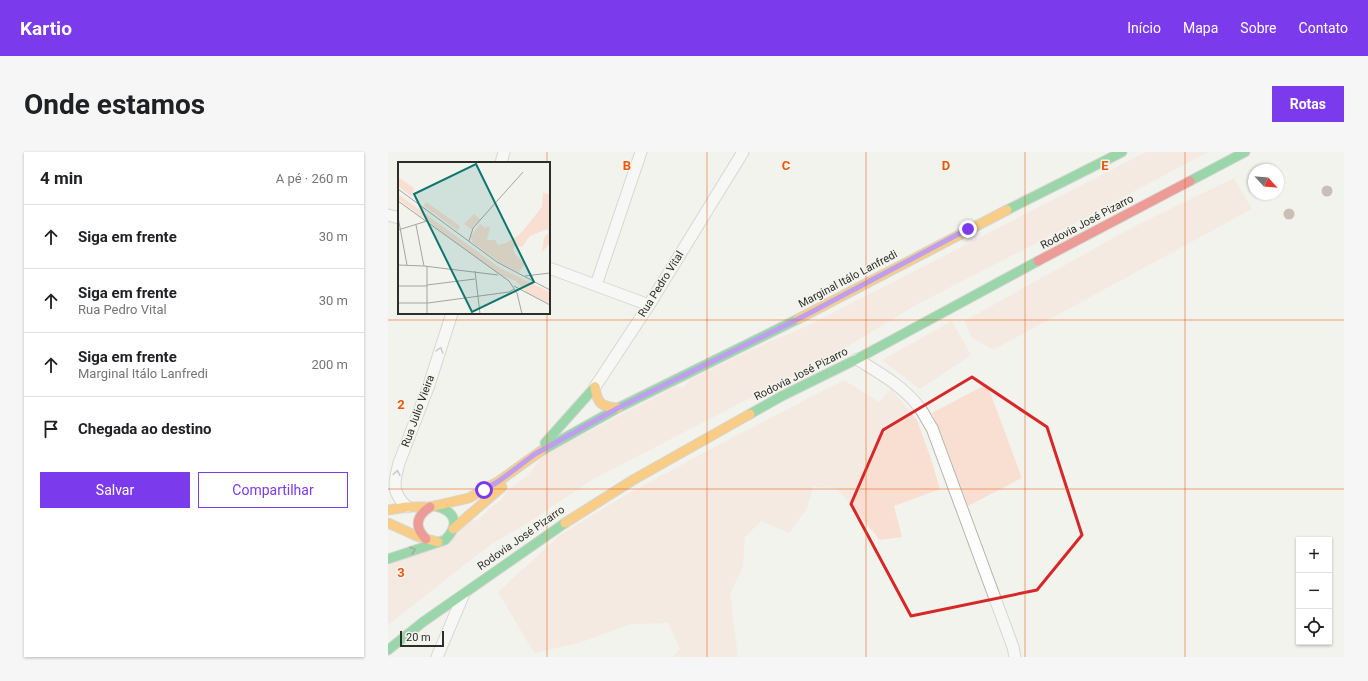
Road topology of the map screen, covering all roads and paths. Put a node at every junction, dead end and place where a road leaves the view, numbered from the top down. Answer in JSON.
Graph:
{"nodes":[{"id":1,"x":504,"y":152,"type":"edge"},
{"id":2,"x":642,"y":152,"type":"edge"},
{"id":3,"x":743,"y":152,"type":"edge"},
{"id":4,"x":1122,"y":152,"type":"edge"},
{"id":5,"x":1245,"y":152,"type":"edge"},
{"id":6,"x":501,"y":162,"type":"edge"},
{"id":7,"x":388,"y":215,"type":"edge"},
{"id":8,"x":398,"y":218,"type":"edge"},
{"id":9,"x":550,"y":268,"type":"edge"},
{"id":10,"x":596,"y":284,"type":"junction"},
{"id":11,"x":649,"y":305,"type":"junction"},
{"id":12,"x":452,"y":314,"type":"edge"},
{"id":13,"x":857,"y":359,"type":"junction"},
{"id":14,"x":595,"y":386,"type":"junction"},
{"id":15,"x":618,"y":408,"type":"junction"},
{"id":16,"x":535,"y":454,"type":"junction"},
{"id":17,"x":432,"y":506,"type":"junction"},
{"id":18,"x":407,"y":507,"type":"junction"},
{"id":19,"x":388,"y":510,"type":"edge"},
{"id":20,"x":418,"y":520,"type":"junction"},
{"id":21,"x":388,"y":523,"type":"edge"},
{"id":22,"x":453,"y":529,"type":"junction"},
{"id":23,"x":396,"y":531,"type":"junction"},
{"id":24,"x":426,"y":539,"type":"junction"},
{"id":25,"x":438,"y":542,"type":"junction"},
{"id":26,"x":388,"y":559,"type":"edge"},
{"id":27,"x":464,"y":592,"type":"junction"},
{"id":28,"x":388,"y":650,"type":"edge"},
{"id":29,"x":437,"y":657,"type":"edge"},
{"id":30,"x":1015,"y":657,"type":"edge"}],
"edges":[{"from":1,"to":6,"type":"street"},
{"from":2,"to":10,"type":"street"},
{"from":3,"to":11,"type":"street","name":"Rua Pedro Vital"},
{"from":4,"to":15,"type":"street","name":"Marginal Itálo Lanfredi"},
{"from":5,"to":13,"type":"street","name":"Rodovia José Pizarro"},
{"from":7,"to":8,"type":"street"},
{"from":9,"to":10,"type":"street"},
{"from":10,"to":11,"type":"street"},
{"from":11,"to":14,"type":"street","name":"Rua Pedro Vital"},
{"from":18,"to":12,"type":"street","name":"Rua Julio Vieira","one_way":true},
{"from":13,"to":27,"type":"street","name":"Rodovia José Pizarro"},
{"from":13,"to":30,"type":"street"},
{"from":14,"to":15,"type":"street"},
{"from":14,"to":16,"type":"street","name":"Rua Pedro Vital"},
{"from":15,"to":16,"type":"street","name":"Marginal Itálo Lanfredi"},
{"from":16,"to":17,"type":"street"},
{"from":16,"to":22,"type":"street"},
{"from":17,"to":18,"type":"street"},
{"from":17,"to":20,"type":"street"},
{"from":17,"to":22,"type":"street"},
{"from":18,"to":19,"type":"street"},
{"from":20,"to":23,"type":"street"},
{"from":20,"to":24,"type":"street"},
{"from":21,"to":23,"type":"street"},
{"from":22,"to":25,"type":"street"},
{"from":23,"to":24,"type":"street"},
{"from":24,"to":25,"type":"street"},
{"from":26,"to":25,"type":"street","one_way":true},
{"from":27,"to":28,"type":"street","name":"Rodovia José Pizarro"},
{"from":27,"to":29,"type":"street"}]}
